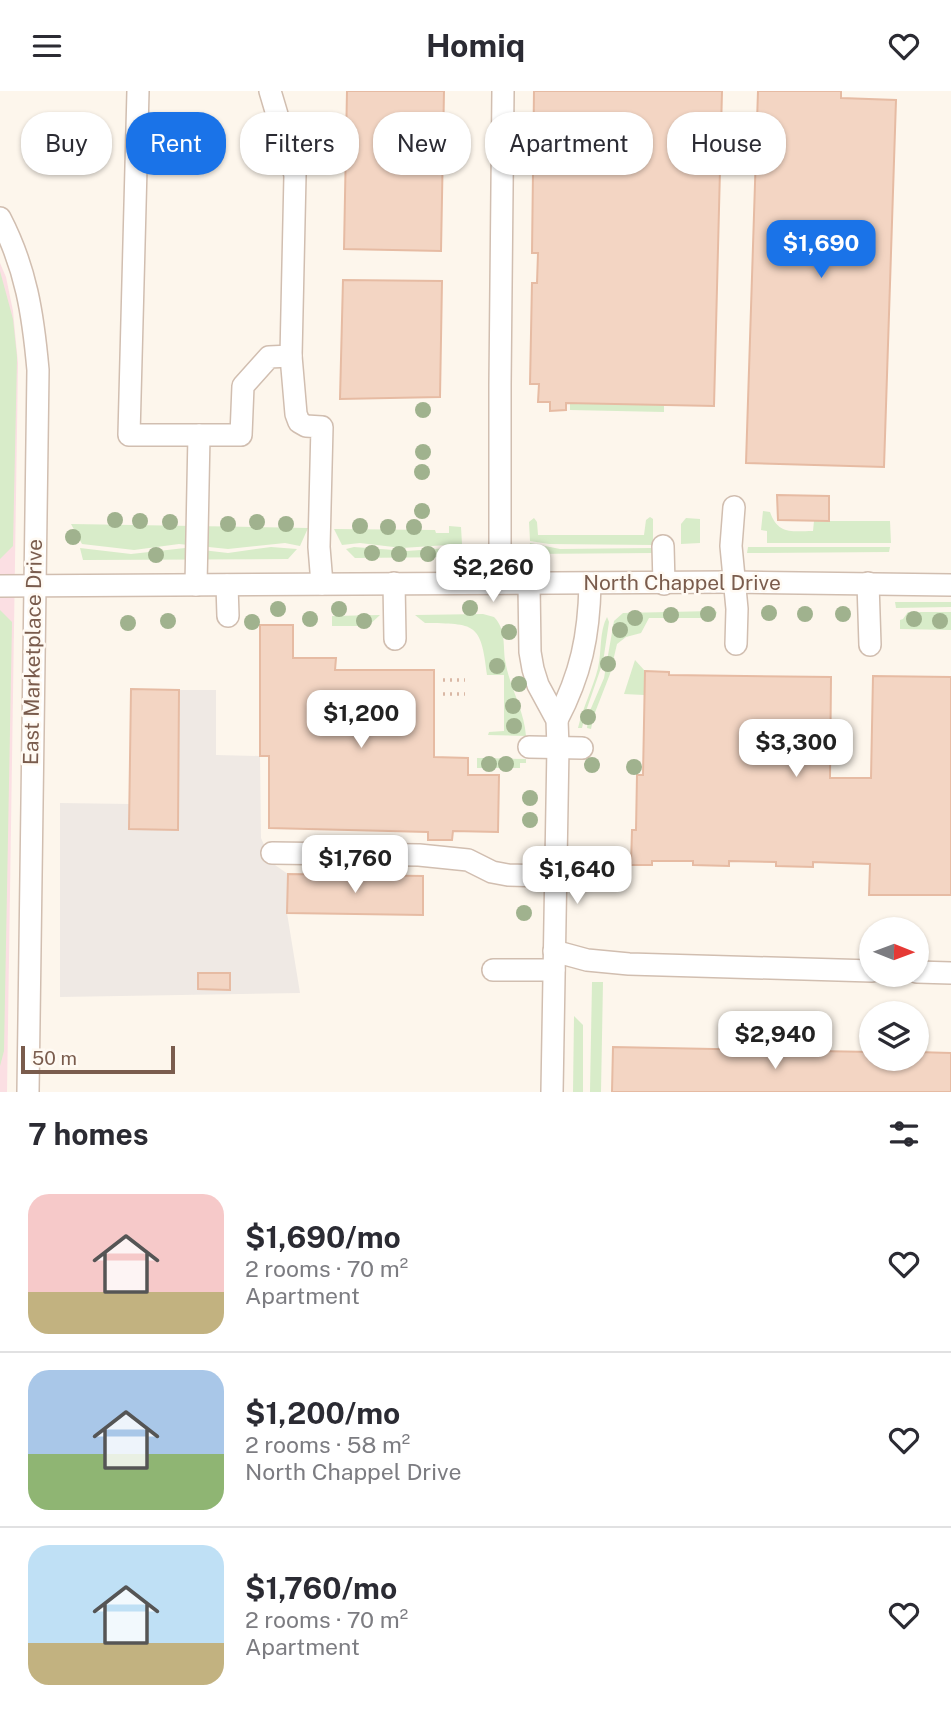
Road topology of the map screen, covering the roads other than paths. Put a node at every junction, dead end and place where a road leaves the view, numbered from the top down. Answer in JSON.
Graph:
{"nodes":[{"id":1,"x":138,"y":91,"type":"edge"},
{"id":2,"x":270,"y":91,"type":"edge"},
{"id":3,"x":503,"y":91,"type":"edge"},
{"id":4,"x":0,"y":218,"type":"edge"},
{"id":5,"x":291,"y":356,"type":"junction"},
{"id":6,"x":199,"y":435,"type":"junction"},
{"id":7,"x":734,"y":507,"type":"dead end"},
{"id":8,"x":663,"y":546,"type":"dead end"},
{"id":9,"x":734,"y":582,"type":"junction"},
{"id":10,"x":394,"y":583,"type":"junction"},
{"id":11,"x":500,"y":583,"type":"junction"},
{"id":12,"x":868,"y":583,"type":"junction"},
{"id":13,"x":322,"y":584,"type":"junction"},
{"id":14,"x":529,"y":584,"type":"junction"},
{"id":15,"x":590,"y":584,"type":"junction"},
{"id":16,"x":664,"y":584,"type":"junction"},
{"id":17,"x":196,"y":585,"type":"junction"},
{"id":18,"x":227,"y":585,"type":"junction"},
{"id":19,"x":951,"y":585,"type":"edge"},
{"id":20,"x":0,"y":586,"type":"edge"},
{"id":21,"x":34,"y":587,"type":"junction"},
{"id":22,"x":228,"y":616,"type":"dead end"},
{"id":23,"x":395,"y":639,"type":"dead end"},
{"id":24,"x":736,"y":644,"type":"dead end"},
{"id":25,"x":870,"y":645,"type":"dead end"},
{"id":26,"x":557,"y":720,"type":"junction"},
{"id":27,"x":529,"y":747,"type":"dead end"},
{"id":28,"x":558,"y":747,"type":"junction"},
{"id":29,"x":582,"y":748,"type":"dead end"},
{"id":30,"x":272,"y":853,"type":"dead end"},
{"id":31,"x":557,"y":877,"type":"junction"},
{"id":32,"x":583,"y":877,"type":"dead end"},
{"id":33,"x":554,"y":961,"type":"junction"},
{"id":34,"x":493,"y":970,"type":"dead end"},
{"id":35,"x":859,"y":971,"type":"edge"},
{"id":36,"x":929,"y":972,"type":"edge"},
{"id":37,"x":951,"y":973,"type":"edge"},
{"id":38,"x":28,"y":1092,"type":"edge"},
{"id":39,"x":552,"y":1092,"type":"edge"}],
"edges":[{"from":1,"to":6,"type":"street"},
{"from":2,"to":5,"type":"street"},
{"from":3,"to":11,"type":"street"},
{"from":4,"to":21,"type":"street","name":"East Marketplace Drive"},
{"from":5,"to":6,"type":"street"},
{"from":5,"to":13,"type":"street"},
{"from":6,"to":17,"type":"street"},
{"from":7,"to":9,"type":"street"},
{"from":8,"to":16,"type":"street"},
{"from":9,"to":12,"type":"street","name":"North Chappel Drive"},
{"from":9,"to":16,"type":"street","name":"North Chappel Drive"},
{"from":9,"to":24,"type":"street"},
{"from":10,"to":11,"type":"street","name":"North Chappel Drive"},
{"from":10,"to":13,"type":"street","name":"North Chappel Drive"},
{"from":10,"to":23,"type":"street"},
{"from":11,"to":14,"type":"street","name":"North Chappel Drive"},
{"from":12,"to":19,"type":"street","name":"North Chappel Drive"},
{"from":12,"to":25,"type":"street"},
{"from":13,"to":18,"type":"street","name":"North Chappel Drive"},
{"from":14,"to":15,"type":"street","name":"North Chappel Drive"},
{"from":14,"to":26,"type":"street"},
{"from":15,"to":16,"type":"street","name":"North Chappel Drive"},
{"from":15,"to":26,"type":"street"},
{"from":17,"to":18,"type":"street","name":"North Chappel Drive"},
{"from":17,"to":21,"type":"street","name":"North Chappel Drive"},
{"from":18,"to":22,"type":"street"},
{"from":20,"to":21,"type":"street","name":"North Chappel Drive"},
{"from":21,"to":38,"type":"street","name":"East Marketplace Drive"},
{"from":26,"to":28,"type":"street"},
{"from":27,"to":28,"type":"street"},
{"from":28,"to":29,"type":"street"},
{"from":28,"to":31,"type":"street"},
{"from":30,"to":31,"type":"street"},
{"from":31,"to":32,"type":"street"},
{"from":31,"to":33,"type":"street"},
{"from":33,"to":34,"type":"street"},
{"from":33,"to":35,"type":"street"},
{"from":33,"to":39,"type":"street"},
{"from":36,"to":37,"type":"street"}]}
